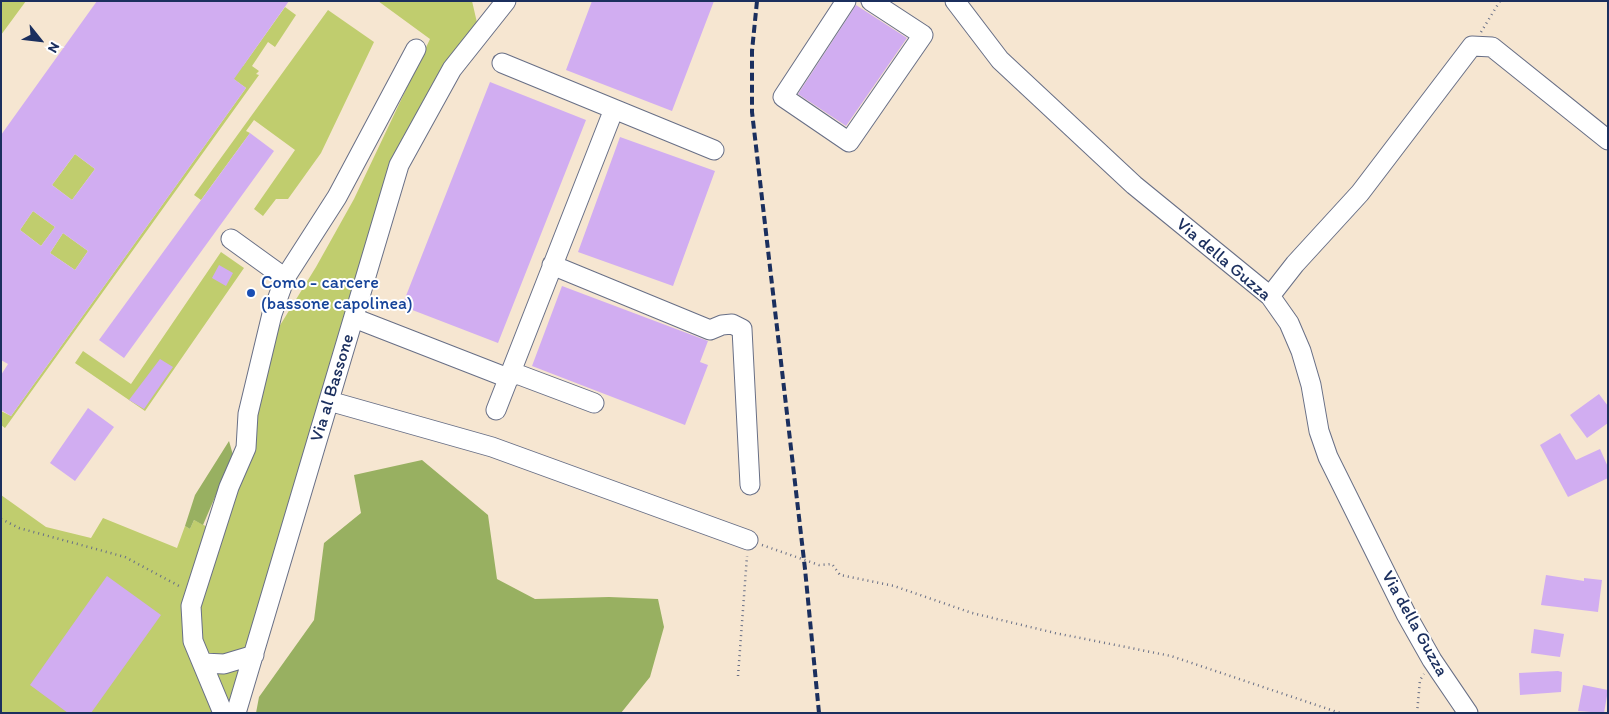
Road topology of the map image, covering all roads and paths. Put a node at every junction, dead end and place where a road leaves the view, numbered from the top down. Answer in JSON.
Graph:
{"nodes":[{"id":1,"x":506,"y":1,"type":"edge"},
{"id":2,"x":846,"y":1,"type":"edge"},
{"id":3,"x":871,"y":1,"type":"edge"},
{"id":4,"x":955,"y":1,"type":"edge"},
{"id":5,"x":1500,"y":1,"type":"edge"},
{"id":6,"x":1472,"y":46,"type":"junction"},
{"id":7,"x":416,"y":49,"type":"dead end"},
{"id":8,"x":502,"y":63,"type":"dead end"},
{"id":9,"x":614,"y":109,"type":"junction"},
{"id":10,"x":1608,"y":140,"type":"edge"},
{"id":11,"x":714,"y":150,"type":"dead end"},
{"id":12,"x":231,"y":239,"type":"dead end"},
{"id":13,"x":552,"y":265,"type":"junction"},
{"id":14,"x":285,"y":278,"type":"junction"},
{"id":15,"x":1270,"y":296,"type":"junction"},
{"id":16,"x":354,"y":318,"type":"junction"},
{"id":17,"x":508,"y":378,"type":"junction"},
{"id":18,"x":329,"y":400,"type":"junction"},
{"id":19,"x":594,"y":403,"type":"dead end"},
{"id":20,"x":496,"y":410,"type":"dead end"},
{"id":21,"x":750,"y":485,"type":"dead end"},
{"id":22,"x":1,"y":519,"type":"edge"},
{"id":23,"x":748,"y":540,"type":"junction"},
{"id":24,"x":194,"y":593,"type":"junction"},
{"id":25,"x":254,"y":655,"type":"junction"},
{"id":26,"x":1432,"y":660,"type":"junction"},
{"id":27,"x":203,"y":663,"type":"junction"},
{"id":28,"x":738,"y":676,"type":"dead end"},
{"id":29,"x":223,"y":713,"type":"edge"},
{"id":30,"x":236,"y":713,"type":"edge"},
{"id":31,"x":1340,"y":713,"type":"edge"},
{"id":32,"x":1417,"y":713,"type":"edge"},
{"id":33,"x":1468,"y":713,"type":"edge"}],
"edges":[{"from":1,"to":16,"type":"street","name":"Via al Bassone"},
{"from":2,"to":3,"type":"street"},
{"from":4,"to":15,"type":"street","name":"Via della Guzza"},
{"from":5,"to":6,"type":"path"},
{"from":6,"to":10,"type":"street"},
{"from":6,"to":15,"type":"street"},
{"from":7,"to":14,"type":"street"},
{"from":8,"to":9,"type":"street"},
{"from":9,"to":11,"type":"street"},
{"from":9,"to":13,"type":"street"},
{"from":12,"to":14,"type":"street"},
{"from":13,"to":17,"type":"street"},
{"from":13,"to":21,"type":"street"},
{"from":14,"to":24,"type":"street"},
{"from":15,"to":26,"type":"street","name":"Via della Guzza"},
{"from":16,"to":17,"type":"street"},
{"from":16,"to":18,"type":"street","name":"Via al Bassone"},
{"from":17,"to":19,"type":"street"},
{"from":17,"to":20,"type":"street"},
{"from":18,"to":23,"type":"street"},
{"from":18,"to":25,"type":"street","name":"Via al Bassone"},
{"from":22,"to":24,"type":"path"},
{"from":23,"to":28,"type":"path"},
{"from":23,"to":31,"type":"path"},
{"from":24,"to":27,"type":"street"},
{"from":25,"to":27,"type":"street"},
{"from":25,"to":30,"type":"street","name":"Via al Bassone"},
{"from":26,"to":32,"type":"path"},
{"from":26,"to":33,"type":"street","name":"Via della Guzza"},
{"from":27,"to":29,"type":"street"}]}
